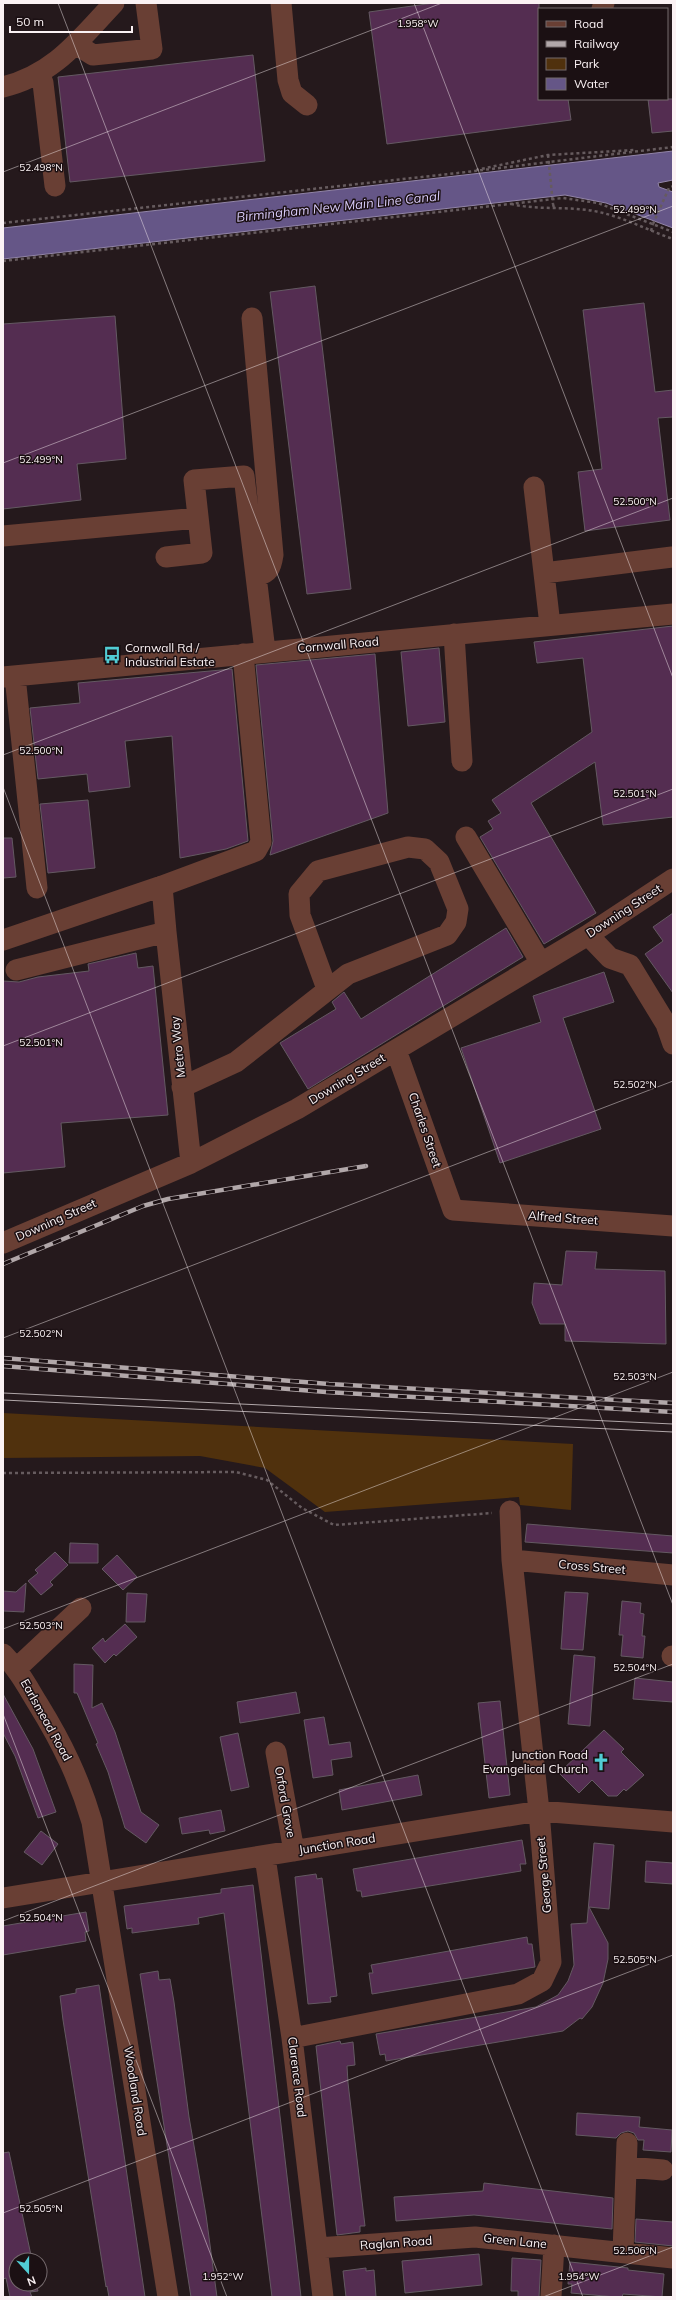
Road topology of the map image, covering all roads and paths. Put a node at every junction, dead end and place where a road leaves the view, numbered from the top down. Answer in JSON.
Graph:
{"nodes":[{"id":1,"x":114,"y":3,"type":"edge"},
{"id":2,"x":146,"y":3,"type":"edge"},
{"id":3,"x":281,"y":3,"type":"edge"},
{"id":4,"x":77,"y":45,"type":"junction"},
{"id":5,"x":39,"y":73,"type":"junction"},
{"id":6,"x":3,"y":87,"type":"edge"},
{"id":7,"x":308,"y":105,"type":"dead end"},
{"id":8,"x":673,"y":147,"type":"edge"},
{"id":9,"x":656,"y":149,"type":"junction"},
{"id":10,"x":548,"y":155,"type":"junction"},
{"id":11,"x":458,"y":173,"type":"junction"},
{"id":12,"x":54,"y":186,"type":"dead end"},
{"id":13,"x":673,"y":186,"type":"edge"},
{"id":14,"x":508,"y":204,"type":"junction"},
{"id":15,"x":605,"y":207,"type":"junction"},
{"id":16,"x":554,"y":208,"type":"junction"},
{"id":17,"x":603,"y":213,"type":"junction"},
{"id":18,"x":3,"y":223,"type":"edge"},
{"id":19,"x":651,"y":231,"type":"junction"},
{"id":20,"x":673,"y":232,"type":"edge"},
{"id":21,"x":673,"y":239,"type":"edge"},
{"id":22,"x":3,"y":261,"type":"edge"},
{"id":23,"x":252,"y":318,"type":"dead end"},
{"id":24,"x":534,"y":487,"type":"dead end"},
{"id":25,"x":198,"y":518,"type":"junction"},
{"id":26,"x":3,"y":536,"type":"edge"},
{"id":27,"x":166,"y":557,"type":"dead end"},
{"id":28,"x":672,"y":557,"type":"dead end"},
{"id":29,"x":544,"y":573,"type":"junction"},
{"id":30,"x":256,"y":576,"type":"junction"},
{"id":31,"x":673,"y":614,"type":"edge"},
{"id":32,"x":550,"y":625,"type":"junction"},
{"id":33,"x":454,"y":634,"type":"junction"},
{"id":34,"x":265,"y":651,"type":"junction"},
{"id":35,"x":243,"y":654,"type":"junction"},
{"id":36,"x":9,"y":677,"type":"edge"},
{"id":37,"x":462,"y":761,"type":"dead end"},
{"id":38,"x":466,"y":837,"type":"dead end"},
{"id":39,"x":673,"y":879,"type":"edge"},
{"id":40,"x":162,"y":886,"type":"junction"},
{"id":41,"x":37,"y":888,"type":"dead end"},
{"id":42,"x":166,"y":932,"type":"junction"},
{"id":43,"x":588,"y":935,"type":"junction"},
{"id":44,"x":3,"y":940,"type":"edge"},
{"id":45,"x":541,"y":963,"type":"junction"},
{"id":46,"x":16,"y":970,"type":"dead end"},
{"id":47,"x":327,"y":989,"type":"junction"},
{"id":48,"x":673,"y":1044,"type":"edge"},
{"id":49,"x":396,"y":1050,"type":"junction"},
{"id":50,"x":182,"y":1087,"type":"junction"},
{"id":51,"x":191,"y":1163,"type":"junction"},
{"id":52,"x":453,"y":1210,"type":"joint"},
{"id":53,"x":673,"y":1226,"type":"edge"},
{"id":54,"x":3,"y":1243,"type":"edge"},
{"id":55,"x":3,"y":1473,"type":"edge"},
{"id":56,"x":510,"y":1511,"type":"joint"},
{"id":57,"x":512,"y":1560,"type":"junction"},
{"id":58,"x":673,"y":1575,"type":"edge"},
{"id":59,"x":81,"y":1608,"type":"dead end"},
{"id":60,"x":10,"y":1661,"type":"edge"},
{"id":61,"x":276,"y":1752,"type":"dead end"},
{"id":62,"x":539,"y":1811,"type":"junction"},
{"id":63,"x":673,"y":1822,"type":"edge"},
{"id":64,"x":294,"y":1851,"type":"junction"},
{"id":65,"x":265,"y":1857,"type":"junction"},
{"id":66,"x":102,"y":1884,"type":"junction"},
{"id":67,"x":3,"y":1898,"type":"edge"},
{"id":68,"x":292,"y":2038,"type":"junction"},
{"id":69,"x":627,"y":2144,"type":"dead end"},
{"id":70,"x":627,"y":2167,"type":"junction"},
{"id":71,"x":663,"y":2170,"type":"dead end"},
{"id":72,"x":475,"y":2237,"type":"joint"},
{"id":73,"x":554,"y":2245,"type":"junction"},
{"id":74,"x":317,"y":2248,"type":"junction"},
{"id":75,"x":623,"y":2252,"type":"junction"},
{"id":76,"x":673,"y":2258,"type":"edge"},
{"id":77,"x":168,"y":2297,"type":"edge"},
{"id":78,"x":323,"y":2297,"type":"edge"},
{"id":79,"x":551,"y":2297,"type":"edge"}],
"edges":[{"from":1,"to":4,"type":"street"},
{"from":2,"to":4,"type":"street"},
{"from":3,"to":7,"type":"street"},
{"from":4,"to":5,"type":"street"},
{"from":5,"to":6,"type":"street"},
{"from":5,"to":12,"type":"street"},
{"from":8,"to":9,"type":"path"},
{"from":9,"to":10,"type":"path"},
{"from":9,"to":11,"type":"path"},
{"from":10,"to":11,"type":"path"},
{"from":10,"to":16,"type":"path","bridge":true},
{"from":11,"to":18,"type":"path"},
{"from":13,"to":19,"type":"path","bridge":true},
{"from":14,"to":15,"type":"path"},
{"from":14,"to":16,"type":"path"},
{"from":14,"to":22,"type":"path"},
{"from":15,"to":17,"type":"path"},
{"from":15,"to":20,"type":"path"},
{"from":16,"to":17,"type":"path"},
{"from":17,"to":19,"type":"path"},
{"from":19,"to":21,"type":"path"},
{"from":23,"to":30,"type":"street"},
{"from":24,"to":29,"type":"street"},
{"from":25,"to":26,"type":"street"},
{"from":25,"to":27,"type":"street"},
{"from":25,"to":30,"type":"street"},
{"from":28,"to":29,"type":"street"},
{"from":29,"to":32,"type":"street"},
{"from":30,"to":34,"type":"street"},
{"from":31,"to":32,"type":"street","name":"Cornwall Road"},
{"from":32,"to":33,"type":"street","name":"Cornwall Road"},
{"from":33,"to":34,"type":"street","name":"Cornwall Road"},
{"from":33,"to":37,"type":"street"},
{"from":34,"to":35,"type":"street","name":"Cornwall Road"},
{"from":35,"to":36,"type":"street","name":"Cornwall Road"},
{"from":35,"to":40,"type":"street"},
{"from":36,"to":41,"type":"street"},
{"from":38,"to":45,"type":"street"},
{"from":39,"to":43,"type":"street","name":"Downing Street"},
{"from":40,"to":42,"type":"street","name":"Metro Way"},
{"from":40,"to":44,"type":"street"},
{"from":42,"to":46,"type":"street"},
{"from":42,"to":50,"type":"street","name":"Metro Way"},
{"from":43,"to":45,"type":"street","name":"Downing Street"},
{"from":43,"to":48,"type":"street"},
{"from":45,"to":49,"type":"street","name":"Downing Street"},
{"from":47,"to":47,"type":"street"},
{"from":47,"to":50,"type":"street"},
{"from":49,"to":51,"type":"street","name":"Downing Street"},
{"from":49,"to":52,"type":"street","name":"Charles Street"},
{"from":50,"to":51,"type":"street","name":"Metro Way"},
{"from":51,"to":54,"type":"street","name":"Downing Street"},
{"from":52,"to":53,"type":"street","name":"Alfred Street"},
{"from":55,"to":56,"type":"path"},
{"from":56,"to":57,"type":"street","name":"George Street"},
{"from":57,"to":58,"type":"street","name":"Cross Street"},
{"from":57,"to":62,"type":"street","name":"George Street"},
{"from":59,"to":60,"type":"street"},
{"from":60,"to":66,"type":"street","name":"Earlsmead Road"},
{"from":61,"to":64,"type":"street","name":"Orford Grove"},
{"from":62,"to":63,"type":"street","name":"Junction Road"},
{"from":62,"to":64,"type":"street","name":"Junction Road"},
{"from":62,"to":68,"type":"street","name":"George Street"},
{"from":64,"to":65,"type":"street","name":"Junction Road"},
{"from":65,"to":66,"type":"street","name":"Junction Road"},
{"from":65,"to":68,"type":"street","name":"Clarence Road"},
{"from":66,"to":67,"type":"street","name":"Junction Road"},
{"from":66,"to":77,"type":"street","name":"Woodland Road"},
{"from":68,"to":74,"type":"street","name":"Clarence Road"},
{"from":69,"to":70,"type":"street"},
{"from":70,"to":71,"type":"street"},
{"from":70,"to":75,"type":"street"},
{"from":72,"to":73,"type":"street","name":"Green Lane"},
{"from":72,"to":74,"type":"street","name":"Raglan Road"},
{"from":73,"to":75,"type":"street","name":"Green Lane"},
{"from":73,"to":79,"type":"street","name":"Green Lane"},
{"from":74,"to":78,"type":"street","name":"Clarence Road"},
{"from":75,"to":76,"type":"street","name":"Green Lane"}]}
